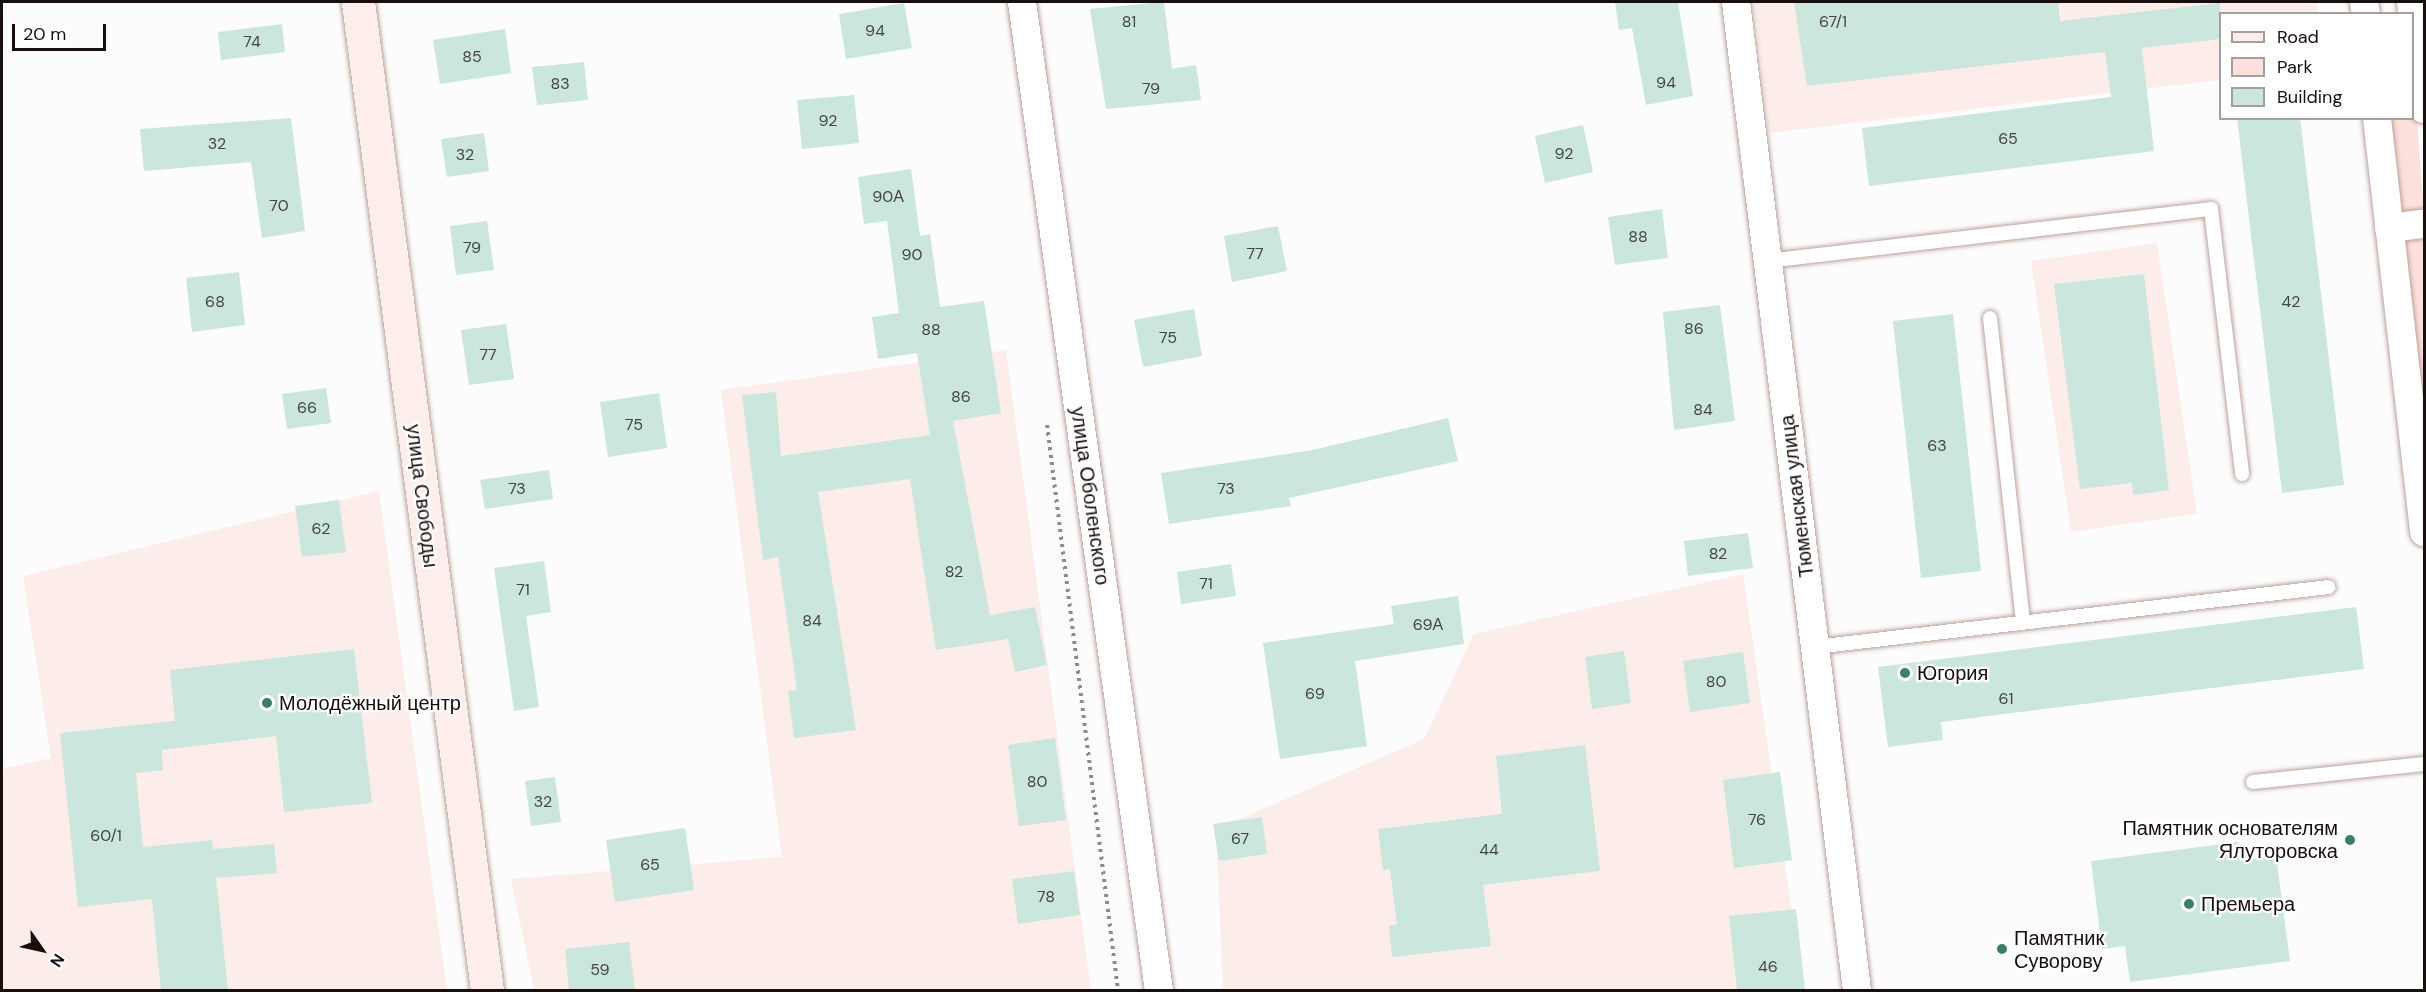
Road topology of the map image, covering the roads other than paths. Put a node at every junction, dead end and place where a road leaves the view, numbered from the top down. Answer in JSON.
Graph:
{"nodes":[{"id":1,"x":357,"y":2,"type":"edge"},
{"id":2,"x":1022,"y":2,"type":"edge"},
{"id":3,"x":1736,"y":2,"type":"edge"},
{"id":4,"x":2414,"y":18,"type":"edge"},
{"id":5,"x":2417,"y":34,"type":"edge"},
{"id":6,"x":2424,"y":109,"type":"edge"},
{"id":7,"x":2377,"y":120,"type":"edge"},
{"id":8,"x":2424,"y":224,"type":"edge"},
{"id":9,"x":2389,"y":228,"type":"junction"},
{"id":10,"x":1768,"y":261,"type":"junction"},
{"id":11,"x":1990,"y":318,"type":"dead end"},
{"id":12,"x":2242,"y":474,"type":"dead end"},
{"id":13,"x":2423,"y":500,"type":"edge"},
{"id":14,"x":2424,"y":532,"type":"edge"},
{"id":15,"x":2329,"y":586,"type":"dead end"},
{"id":16,"x":2023,"y":622,"type":"junction"},
{"id":17,"x":1815,"y":646,"type":"junction"},
{"id":18,"x":2424,"y":764,"type":"edge"},
{"id":19,"x":2253,"y":782,"type":"dead end"},
{"id":20,"x":487,"y":990,"type":"edge"},
{"id":21,"x":1159,"y":990,"type":"edge"},
{"id":22,"x":1857,"y":990,"type":"edge"}],
"edges":[{"from":1,"to":20,"type":"street","name":"улица Свободы"},
{"from":2,"to":21,"type":"street","name":"улица Оболенского"},
{"from":3,"to":10,"type":"street","name":"Тюменская улица"},
{"from":4,"to":5,"type":"street"},
{"from":5,"to":6,"type":"street"},
{"from":7,"to":9,"type":"street"},
{"from":8,"to":9,"type":"street"},
{"from":9,"to":13,"type":"street"},
{"from":10,"to":12,"type":"lane"},
{"from":10,"to":17,"type":"street","name":"Тюменская улица"},
{"from":11,"to":16,"type":"lane"},
{"from":13,"to":14,"type":"street"},
{"from":15,"to":16,"type":"lane"},
{"from":16,"to":17,"type":"lane"},
{"from":17,"to":22,"type":"street","name":"Тюменская улица"},
{"from":18,"to":19,"type":"lane"}]}
